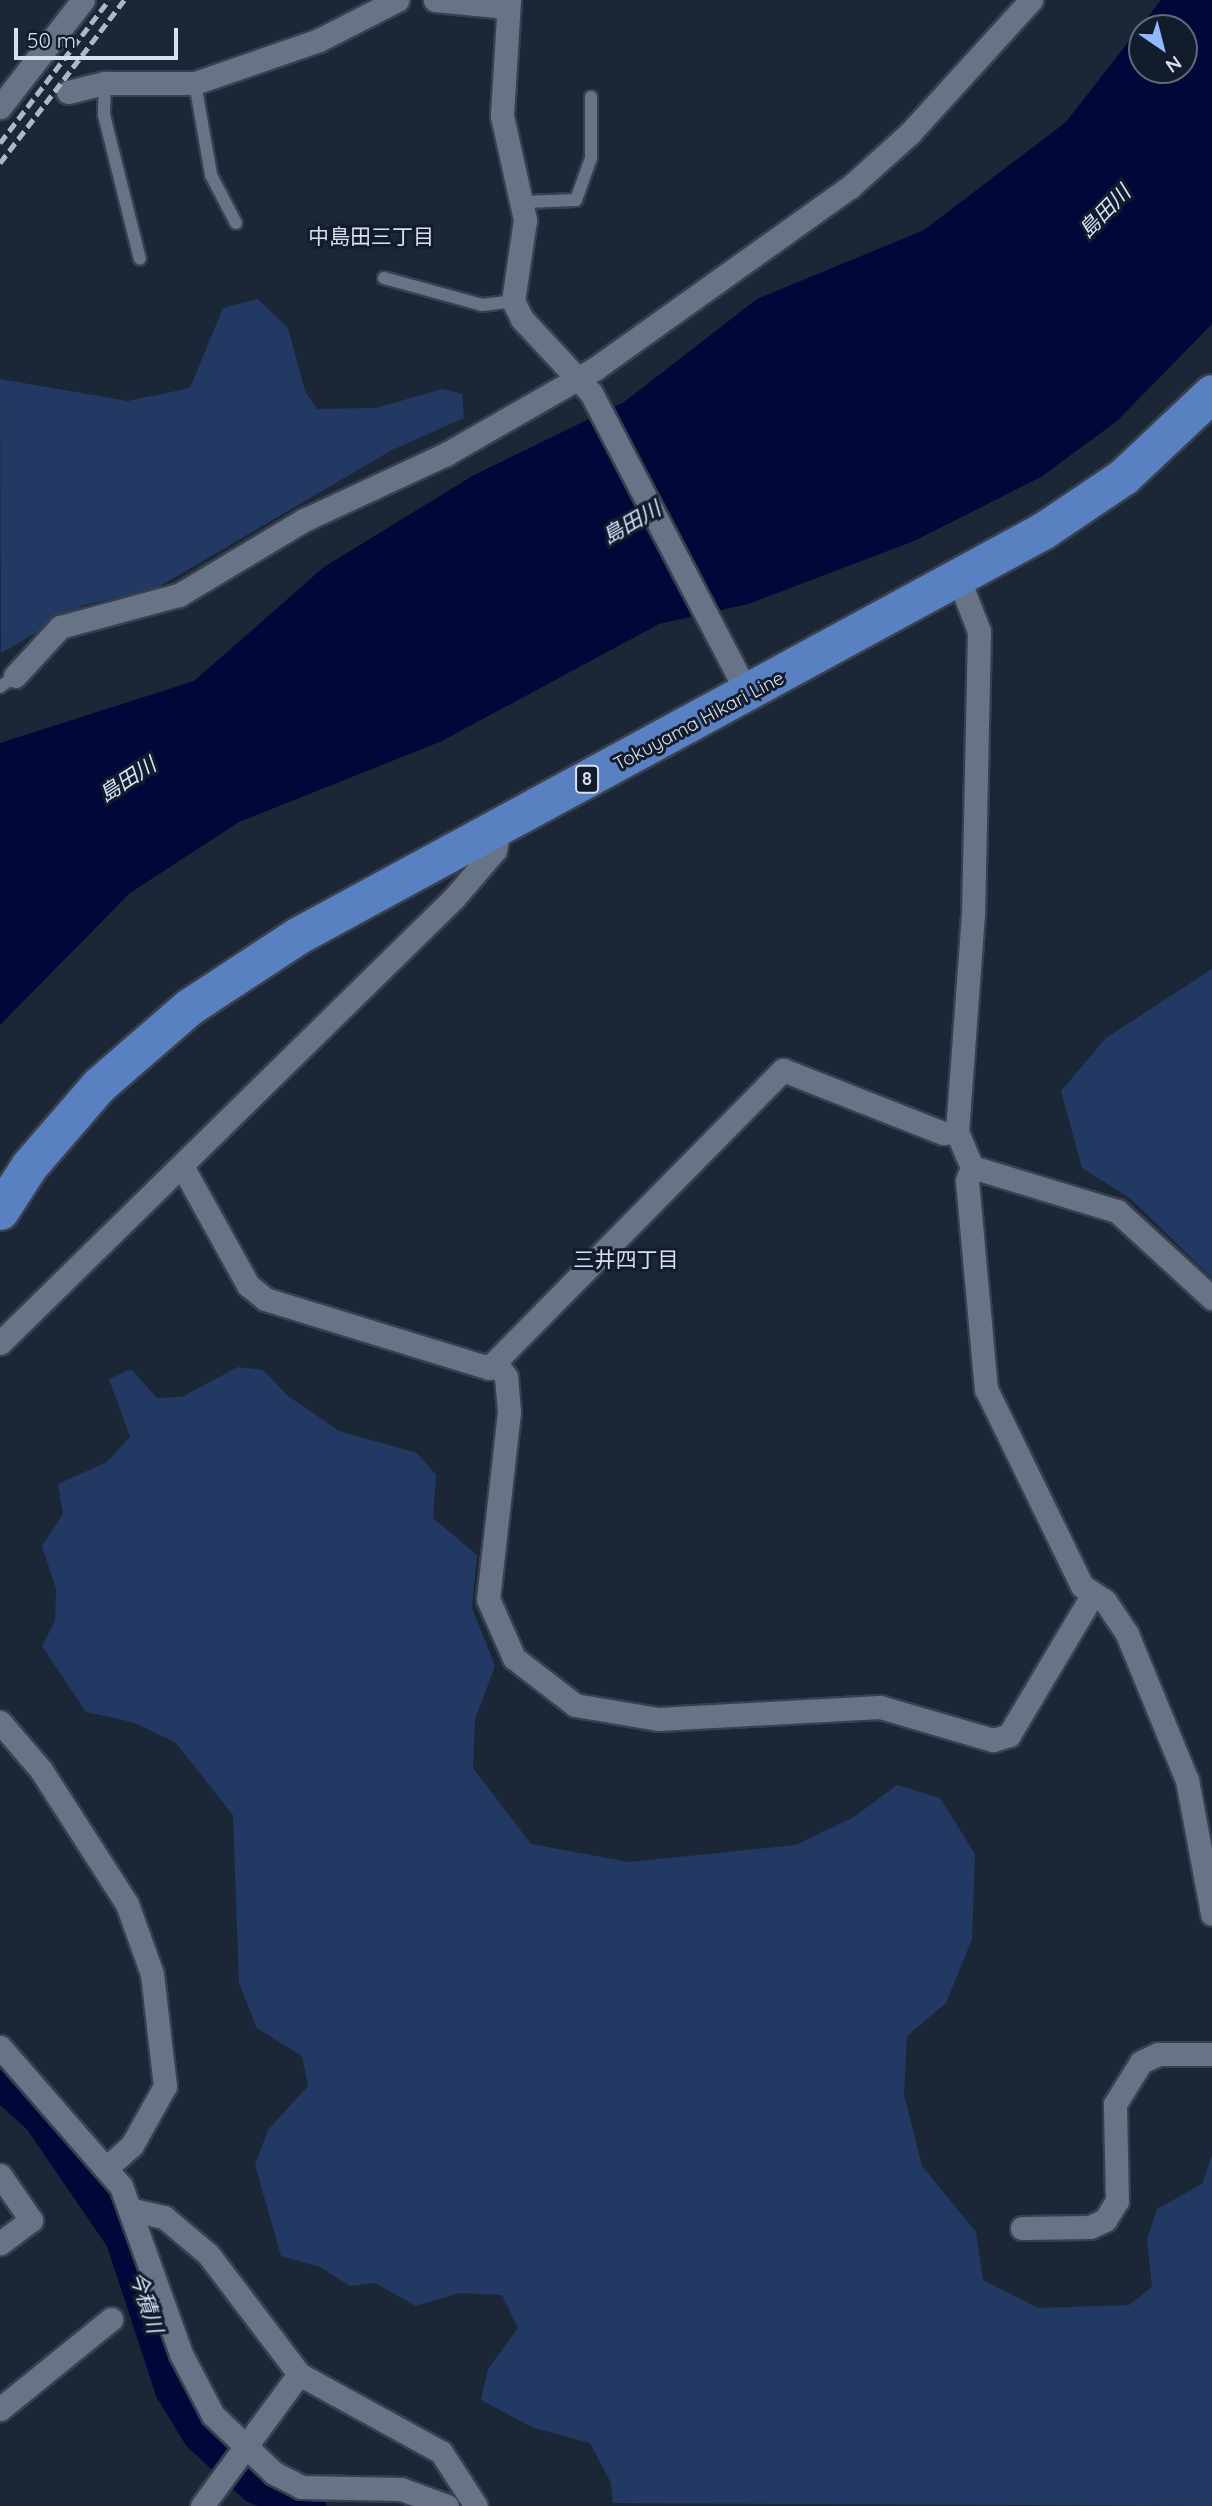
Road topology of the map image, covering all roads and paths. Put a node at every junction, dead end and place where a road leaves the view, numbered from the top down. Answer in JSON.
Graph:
{"nodes":[{"id":1,"x":82,"y":0,"type":"edge"},
{"id":2,"x":397,"y":0,"type":"edge"},
{"id":3,"x":435,"y":0,"type":"edge"},
{"id":4,"x":1031,"y":0,"type":"edge"},
{"id":5,"x":508,"y":3,"type":"edge"},
{"id":6,"x":106,"y":83,"type":"junction"},
{"id":7,"x":195,"y":83,"type":"junction"},
{"id":8,"x":68,"y":92,"type":"dead end"},
{"id":9,"x":591,"y":97,"type":"dead end"},
{"id":10,"x":0,"y":107,"type":"edge"},
{"id":11,"x":525,"y":202,"type":"junction"},
{"id":12,"x":236,"y":223,"type":"dead end"},
{"id":13,"x":140,"y":260,"type":"dead end"},
{"id":14,"x":384,"y":278,"type":"dead end"},
{"id":15,"x":513,"y":300,"type":"junction"},
{"id":16,"x":585,"y":385,"type":"junction"},
{"id":17,"x":1212,"y":393,"type":"edge"},
{"id":18,"x":959,"y":580,"type":"junction"},
{"id":19,"x":8,"y":681,"type":"edge"},
{"id":20,"x":748,"y":695,"type":"junction"},
{"id":21,"x":500,"y":825,"type":"junction"},
{"id":22,"x":957,"y":1132,"type":"junction"},
{"id":23,"x":182,"y":1166,"type":"junction"},
{"id":24,"x":972,"y":1167,"type":"junction"},
{"id":25,"x":0,"y":1211,"type":"edge"},
{"id":26,"x":1212,"y":1298,"type":"edge"},
{"id":27,"x":0,"y":1343,"type":"edge"},
{"id":28,"x":497,"y":1364,"type":"junction"},
{"id":29,"x":1092,"y":1597,"type":"junction"},
{"id":30,"x":0,"y":1722,"type":"edge"},
{"id":31,"x":1212,"y":1914,"type":"edge"},
{"id":32,"x":0,"y":2047,"type":"edge"},
{"id":33,"x":1212,"y":2054,"type":"edge"},
{"id":34,"x":109,"y":2165,"type":"junction"},
{"id":35,"x":0,"y":2175,"type":"edge"},
{"id":36,"x":133,"y":2210,"type":"junction"},
{"id":37,"x":1022,"y":2228,"type":"dead end"},
{"id":38,"x":0,"y":2243,"type":"edge"},
{"id":39,"x":111,"y":2319,"type":"dead end"},
{"id":40,"x":299,"y":2374,"type":"junction"},
{"id":41,"x":0,"y":2409,"type":"edge"},
{"id":42,"x":244,"y":2446,"type":"junction"},
{"id":43,"x":202,"y":2506,"type":"edge"},
{"id":44,"x":447,"y":2506,"type":"edge"},
{"id":45,"x":476,"y":2506,"type":"edge"}],
"edges":[{"from":1,"to":10,"type":"street"},
{"from":2,"to":7,"type":"street"},
{"from":3,"to":5,"type":"street"},
{"from":4,"to":16,"type":"street"},
{"from":5,"to":11,"type":"street"},
{"from":6,"to":7,"type":"street"},
{"from":6,"to":8,"type":"street"},
{"from":6,"to":13,"type":"lane"},
{"from":7,"to":12,"type":"lane"},
{"from":9,"to":11,"type":"lane"},
{"from":11,"to":15,"type":"street"},
{"from":14,"to":15,"type":"lane"},
{"from":15,"to":16,"type":"street"},
{"from":16,"to":19,"type":"street"},
{"from":16,"to":20,"type":"street"},
{"from":17,"to":18,"type":"main road","name":"Tokuyama Hikari Line","number":"8"},
{"from":18,"to":20,"type":"main road","name":"Tokuyama Hikari Line","number":"8"},
{"from":18,"to":22,"type":"street"},
{"from":20,"to":21,"type":"main road","name":"Tokuyama Hikari Line","number":"8"},
{"from":21,"to":23,"type":"street"},
{"from":21,"to":25,"type":"main road","name":"Tokuyama Hikari Line","number":"8"},
{"from":22,"to":24,"type":"street"},
{"from":22,"to":28,"type":"street"},
{"from":23,"to":27,"type":"street"},
{"from":23,"to":28,"type":"street"},
{"from":24,"to":26,"type":"street"},
{"from":24,"to":29,"type":"street"},
{"from":28,"to":29,"type":"street"},
{"from":29,"to":31,"type":"street"},
{"from":30,"to":34,"type":"street"},
{"from":32,"to":34,"type":"street"},
{"from":33,"to":37,"type":"street"},
{"from":34,"to":36,"type":"street"},
{"from":35,"to":38,"type":"street"},
{"from":36,"to":40,"type":"street"},
{"from":36,"to":42,"type":"street"},
{"from":39,"to":41,"type":"street"},
{"from":40,"to":42,"type":"street"},
{"from":40,"to":45,"type":"street"},
{"from":42,"to":43,"type":"street"},
{"from":42,"to":44,"type":"street"}]}
